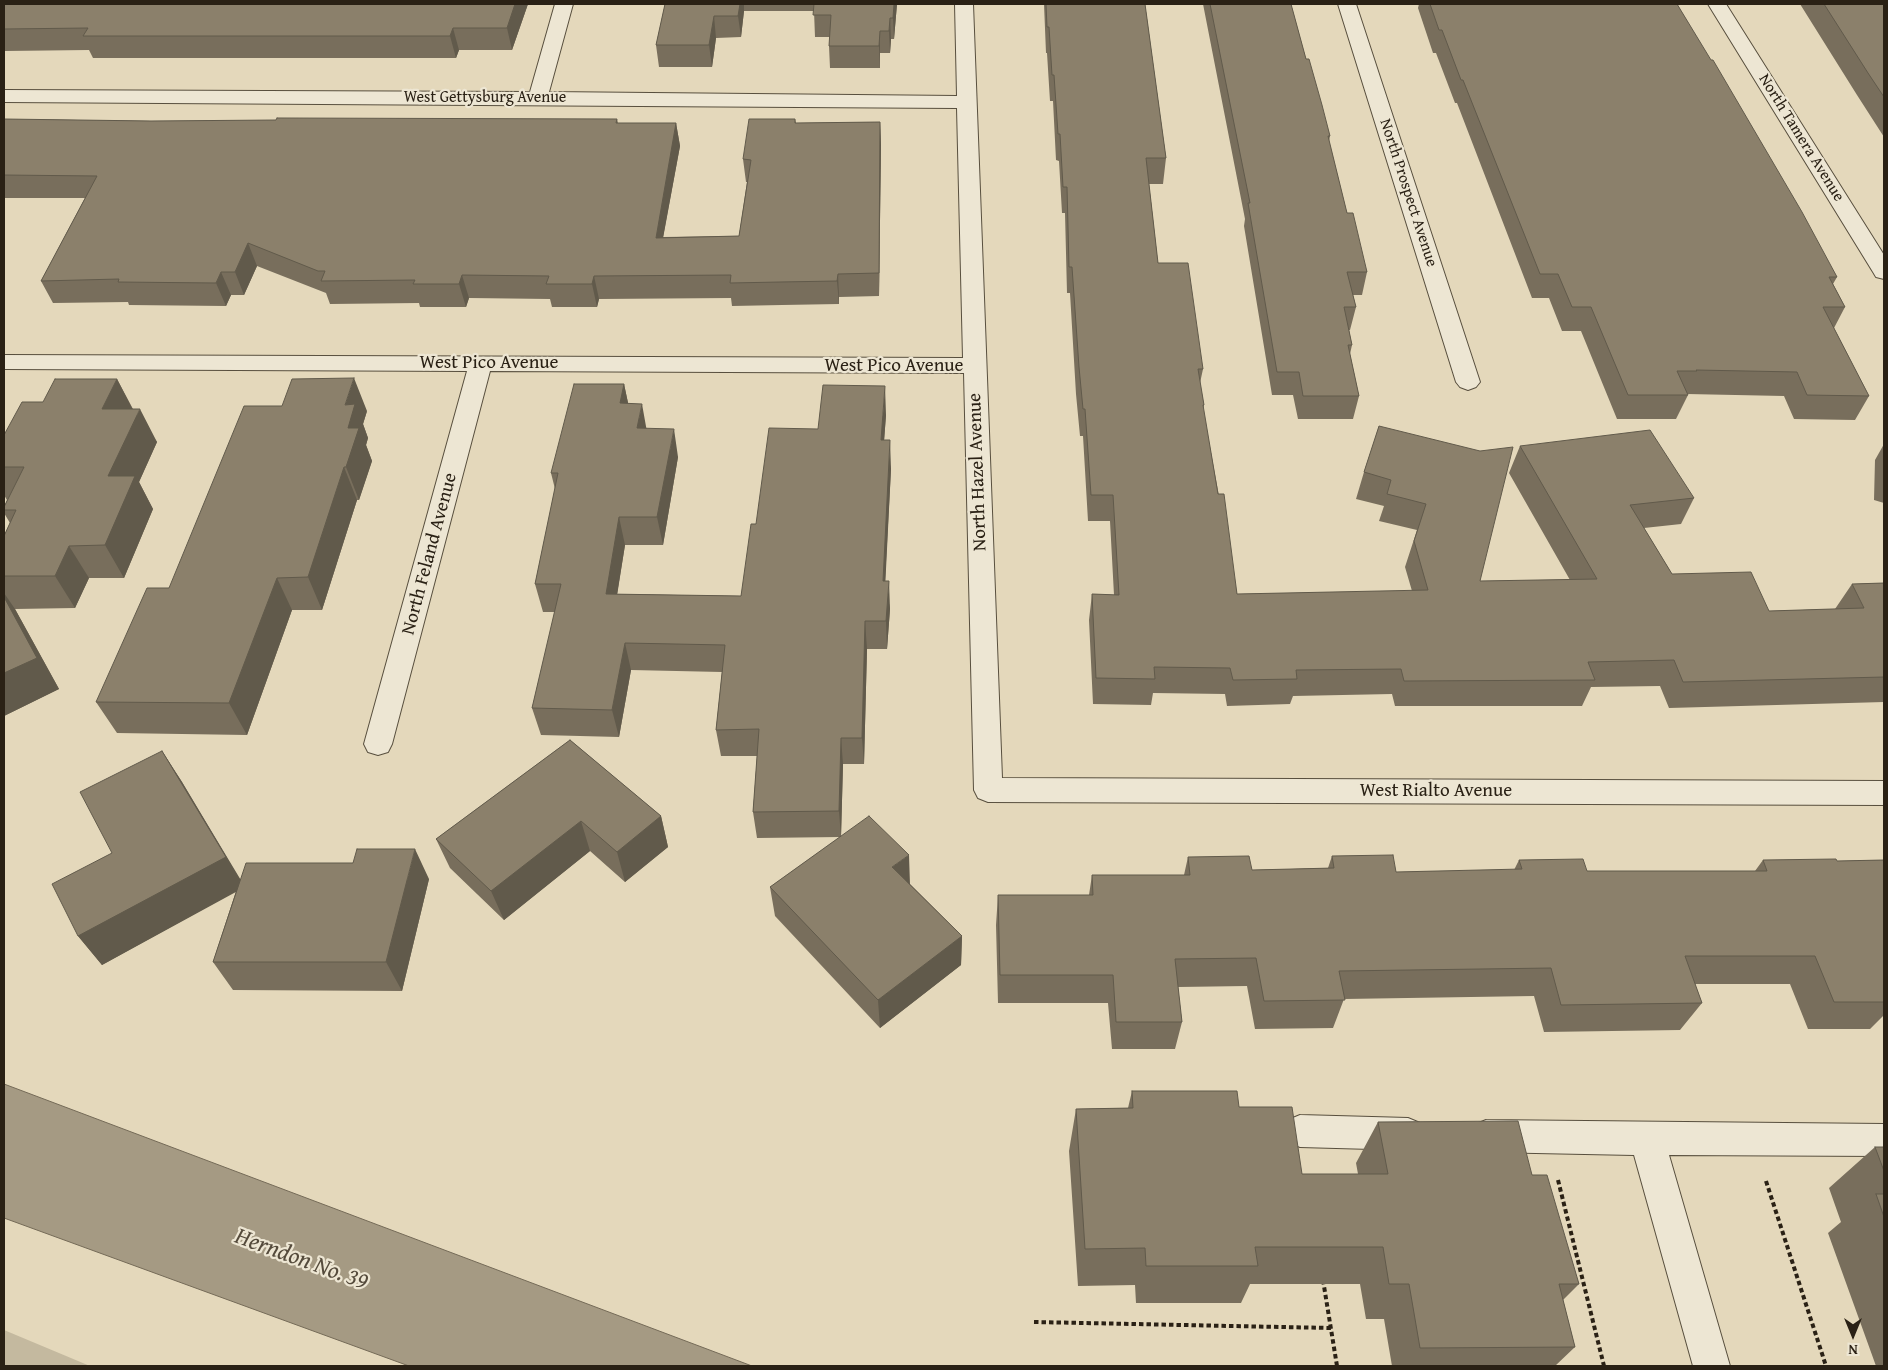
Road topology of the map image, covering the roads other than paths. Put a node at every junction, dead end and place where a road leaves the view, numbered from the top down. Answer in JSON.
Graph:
{"nodes":[{"id":1,"x":564,"y":4,"type":"edge"},
{"id":2,"x":964,"y":4,"type":"edge"},
{"id":3,"x":1347,"y":4,"type":"edge"},
{"id":4,"x":1717,"y":4,"type":"edge"},
{"id":5,"x":4,"y":96,"type":"edge"},
{"id":6,"x":538,"y":98,"type":"junction"},
{"id":7,"x":967,"y":102,"type":"junction"},
{"id":8,"x":1884,"y":272,"type":"edge"},
{"id":9,"x":4,"y":362,"type":"edge"},
{"id":10,"x":481,"y":363,"type":"junction"},
{"id":11,"x":975,"y":366,"type":"junction"},
{"id":12,"x":1468,"y":382,"type":"dead end"},
{"id":13,"x":378,"y":744,"type":"dead end"},
{"id":14,"x":988,"y":790,"type":"joint"},
{"id":15,"x":1884,"y":793,"type":"edge"},
{"id":16,"x":1300,"y":1131,"type":"dead end"},
{"id":17,"x":1647,"y":1139,"type":"junction"},
{"id":18,"x":1884,"y":1140,"type":"edge"},
{"id":19,"x":1711,"y":1366,"type":"edge"}],
"edges":[{"from":1,"to":6,"type":"street"},
{"from":2,"to":7,"type":"street","name":"North Hazel Avenue"},
{"from":3,"to":12,"type":"street","name":"North Prospect Avenue"},
{"from":4,"to":8,"type":"street","name":"North Tamera Avenue"},
{"from":5,"to":6,"type":"street","name":"West Gettysburg Avenue"},
{"from":6,"to":7,"type":"street","name":"West Gettysburg Avenue"},
{"from":7,"to":11,"type":"street","name":"North Hazel Avenue"},
{"from":9,"to":10,"type":"street","name":"West Pico Avenue"},
{"from":10,"to":11,"type":"street","name":"West Pico Avenue"},
{"from":10,"to":13,"type":"street","name":"North Feland Avenue"},
{"from":11,"to":14,"type":"street","name":"North Hazel Avenue"},
{"from":14,"to":15,"type":"street","name":"West Rialto Avenue"},
{"from":16,"to":17,"type":"street"},
{"from":17,"to":18,"type":"street"},
{"from":17,"to":19,"type":"street"}]}
